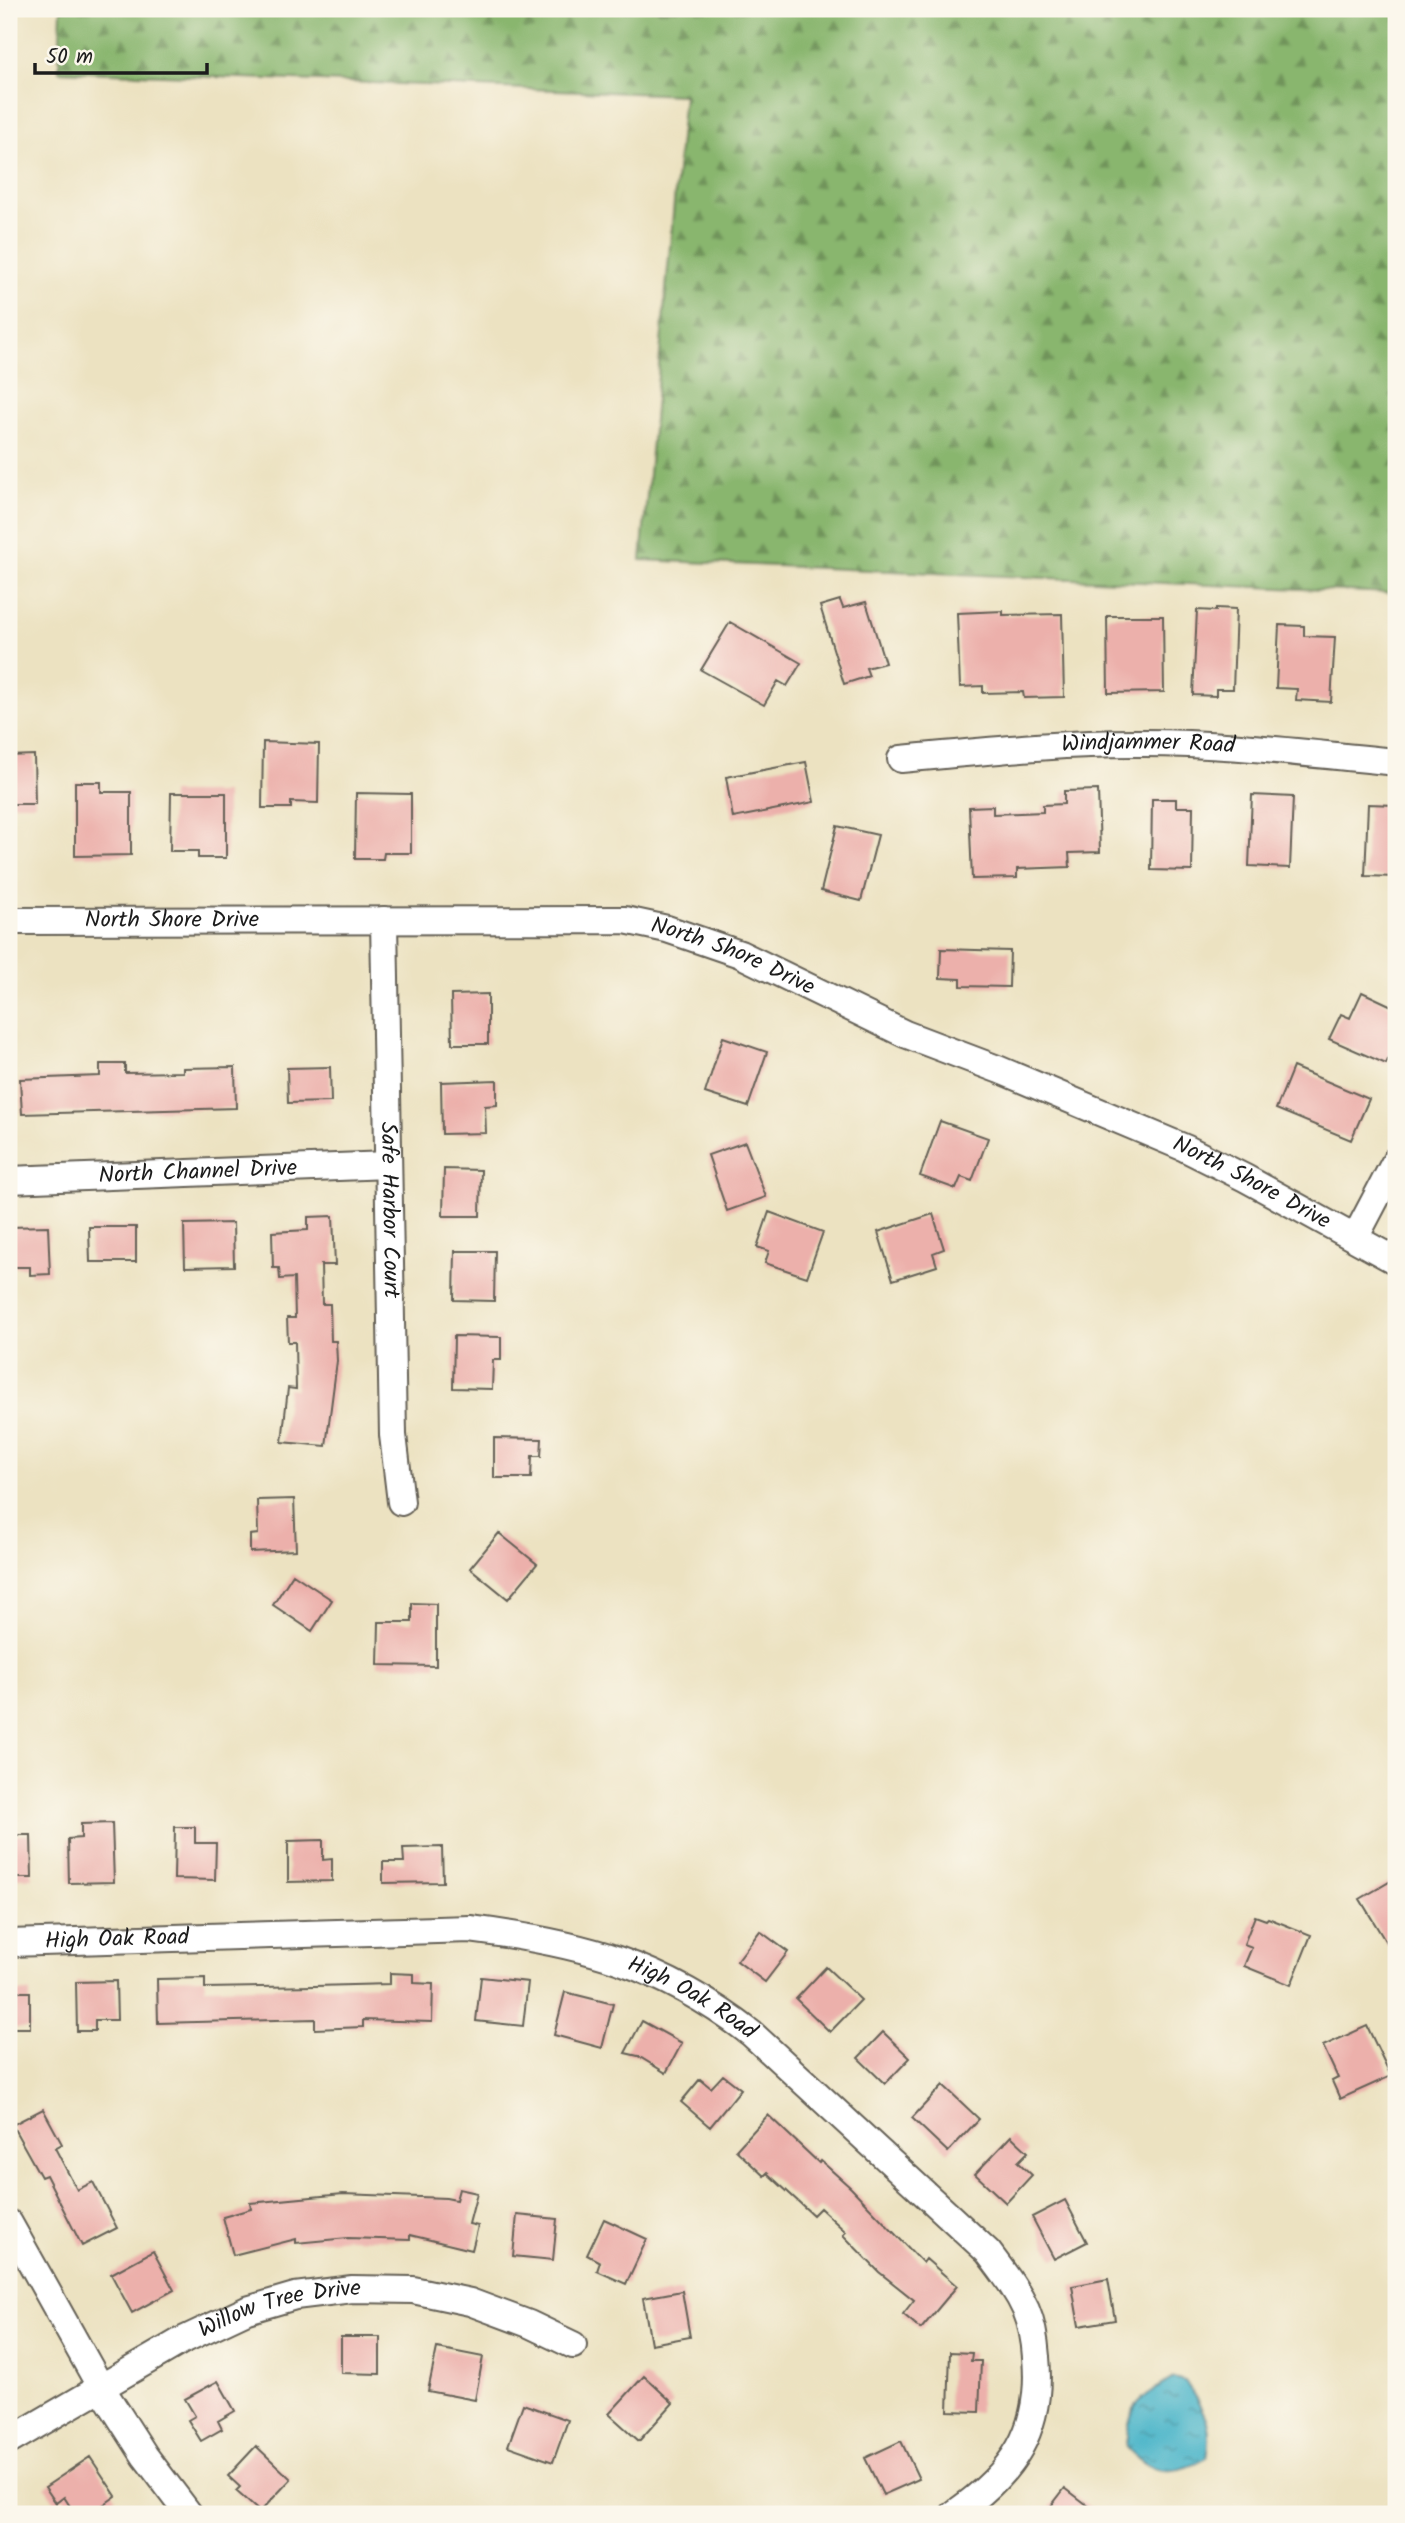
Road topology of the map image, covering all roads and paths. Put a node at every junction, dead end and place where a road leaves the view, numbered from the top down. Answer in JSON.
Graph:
{"nodes":[{"id":1,"x":901,"y":759,"type":"dead end"},
{"id":2,"x":1396,"y":762,"type":"edge"},
{"id":3,"x":384,"y":920,"type":"junction"},
{"id":4,"x":9,"y":921,"type":"edge"},
{"id":5,"x":1396,"y":1160,"type":"edge"},
{"id":6,"x":388,"y":1166,"type":"junction"},
{"id":7,"x":9,"y":1180,"type":"edge"},
{"id":8,"x":1355,"y":1238,"type":"junction"},
{"id":9,"x":1396,"y":1261,"type":"edge"},
{"id":10,"x":401,"y":1502,"type":"dead end"},
{"id":11,"x":9,"y":1943,"type":"edge"},
{"id":12,"x":9,"y":2223,"type":"edge"},
{"id":13,"x":573,"y":2344,"type":"dead end"},
{"id":14,"x":100,"y":2386,"type":"junction"},
{"id":15,"x":9,"y":2441,"type":"edge"},
{"id":16,"x":189,"y":2514,"type":"edge"},
{"id":17,"x":954,"y":2514,"type":"edge"}],
"edges":[{"from":1,"to":2,"type":"street","name":"Windjammer Road"},
{"from":3,"to":4,"type":"street","name":"North Shore Drive"},
{"from":3,"to":6,"type":"street","name":"Safe Harbor Court"},
{"from":3,"to":8,"type":"street","name":"North Shore Drive"},
{"from":5,"to":8,"type":"street"},
{"from":6,"to":7,"type":"street","name":"North Channel Drive"},
{"from":6,"to":10,"type":"street","name":"Safe Harbor Court"},
{"from":8,"to":9,"type":"street","name":"North Shore Drive"},
{"from":11,"to":17,"type":"street","name":"High Oak Road"},
{"from":12,"to":14,"type":"street"},
{"from":13,"to":14,"type":"street","name":"Willow Tree Drive"},
{"from":14,"to":15,"type":"street","name":"Willow Tree Drive"},
{"from":14,"to":16,"type":"street"}]}
